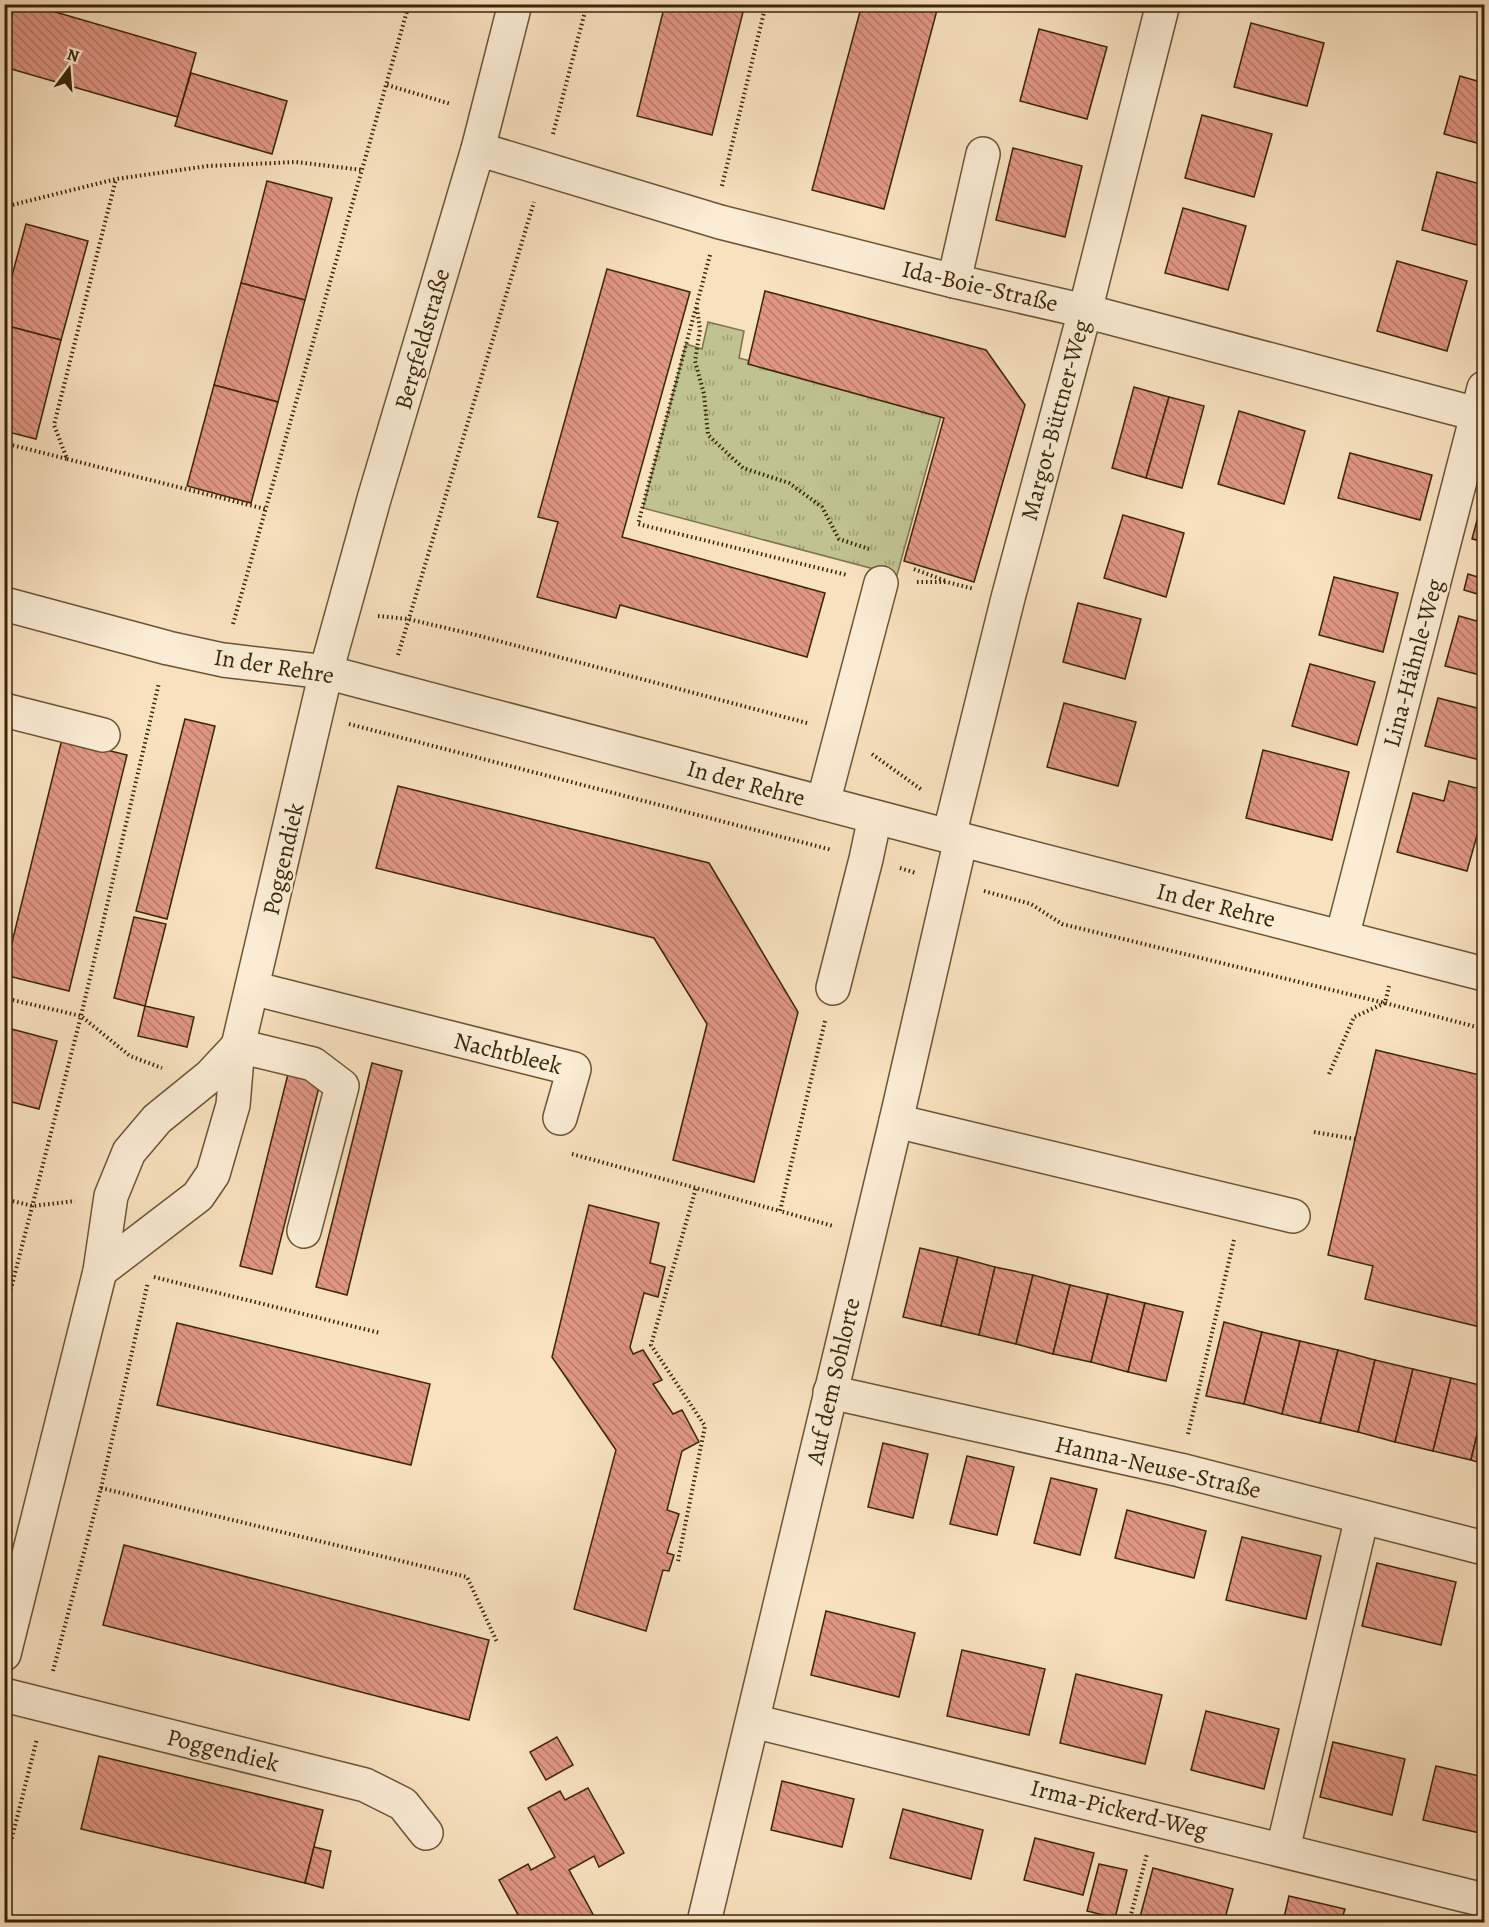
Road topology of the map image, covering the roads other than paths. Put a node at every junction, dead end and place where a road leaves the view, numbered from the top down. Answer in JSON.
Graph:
{"nodes":[{"id":1,"x":514,"y":4,"type":"edge"},
{"id":2,"x":1163,"y":4,"type":"edge"},
{"id":3,"x":478,"y":149,"type":"junction"},
{"id":4,"x":982,"y":154,"type":"dead end"},
{"id":5,"x":954,"y":281,"type":"junction"},
{"id":6,"x":1085,"y":311,"type":"junction"},
{"id":7,"x":1482,"y":406,"type":"edge"},
{"id":8,"x":889,"y":567,"type":"road end"},
{"id":9,"x":4,"y":604,"type":"edge"},
{"id":10,"x":326,"y":672,"type":"junction"},
{"id":11,"x":4,"y":710,"type":"edge"},
{"id":12,"x":103,"y":735,"type":"dead end"},
{"id":13,"x":823,"y":803,"type":"junction"},
{"id":14,"x":875,"y":817,"type":"junction"},
{"id":15,"x":955,"y":830,"type":"junction"},
{"id":16,"x":1342,"y":937,"type":"junction"},
{"id":17,"x":1485,"y":974,"type":"edge"},
{"id":18,"x":252,"y":988,"type":"junction"},
{"id":19,"x":833,"y":988,"type":"road end"},
{"id":20,"x":237,"y":1046,"type":"junction"},
{"id":21,"x":560,"y":1118,"type":"road end"},
{"id":22,"x":896,"y":1121,"type":"junction"},
{"id":23,"x":1293,"y":1216,"type":"dead end"},
{"id":24,"x":304,"y":1230,"type":"dead end"},
{"id":25,"x":100,"y":1271,"type":"junction"},
{"id":26,"x":830,"y":1392,"type":"junction"},
{"id":27,"x":1362,"y":1517,"type":"junction"},
{"id":28,"x":1485,"y":1548,"type":"edge"},
{"id":29,"x":4,"y":1654,"type":"edge"},
{"id":30,"x":4,"y":1695,"type":"edge"},
{"id":31,"x":753,"y":1721,"type":"junction"},
{"id":32,"x":426,"y":1833,"type":"dead end"},
{"id":33,"x":1283,"y":1849,"type":"junction"},
{"id":34,"x":1485,"y":1900,"type":"edge"},
{"id":35,"x":704,"y":1923,"type":"edge"}],
"edges":[{"from":1,"to":3,"type":"street","name":"Bergfeldstraße"},
{"from":2,"to":6,"type":"street","name":"Margot-Büttner-Weg"},
{"from":3,"to":5,"type":"street","name":"Ida-Boie-Straße"},
{"from":3,"to":10,"type":"street","name":"Bergfeldstraße"},
{"from":4,"to":5,"type":"street"},
{"from":5,"to":6,"type":"street","name":"Ida-Boie-Straße"},
{"from":6,"to":7,"type":"street","name":"Ida-Boie-Straße"},
{"from":6,"to":15,"type":"street","name":"Margot-Büttner-Weg"},
{"from":7,"to":16,"type":"street","name":"Lina-Hähnle-Weg"},
{"from":8,"to":13,"type":"street"},
{"from":9,"to":10,"type":"street","name":"In der Rehre"},
{"from":10,"to":13,"type":"street","name":"In der Rehre"},
{"from":10,"to":18,"type":"street","name":"Poggendiek"},
{"from":11,"to":12,"type":"street"},
{"from":13,"to":14,"type":"street","name":"In der Rehre"},
{"from":14,"to":15,"type":"street","name":"In der Rehre"},
{"from":14,"to":19,"type":"street"},
{"from":15,"to":16,"type":"street","name":"In der Rehre"},
{"from":15,"to":22,"type":"street","name":"Auf dem Sohlorte"},
{"from":16,"to":17,"type":"street","name":"In der Rehre"},
{"from":18,"to":20,"type":"street","name":"Poggendiek"},
{"from":18,"to":21,"type":"street","name":"Nachtbleek"},
{"from":20,"to":24,"type":"street"},
{"from":20,"to":25,"type":"street","name":"Poggendiek"},
{"from":20,"to":25,"type":"street","name":"Poggendiek"},
{"from":22,"to":23,"type":"street"},
{"from":22,"to":26,"type":"street","name":"Auf dem Sohlorte"},
{"from":25,"to":29,"type":"street","name":"Poggendiek"},
{"from":26,"to":27,"type":"street","name":"Hanna-Neuse-Straße"},
{"from":26,"to":31,"type":"street","name":"Auf dem Sohlorte"},
{"from":27,"to":28,"type":"street","name":"Hanna-Neuse-Straße"},
{"from":27,"to":33,"type":"street"},
{"from":30,"to":32,"type":"street","name":"Poggendiek"},
{"from":31,"to":33,"type":"street","name":"Irma-Pickerd-Weg"},
{"from":31,"to":35,"type":"street","name":"Auf dem Sohlorte"},
{"from":33,"to":34,"type":"street","name":"Irma-Pickerd-Weg"}]}
